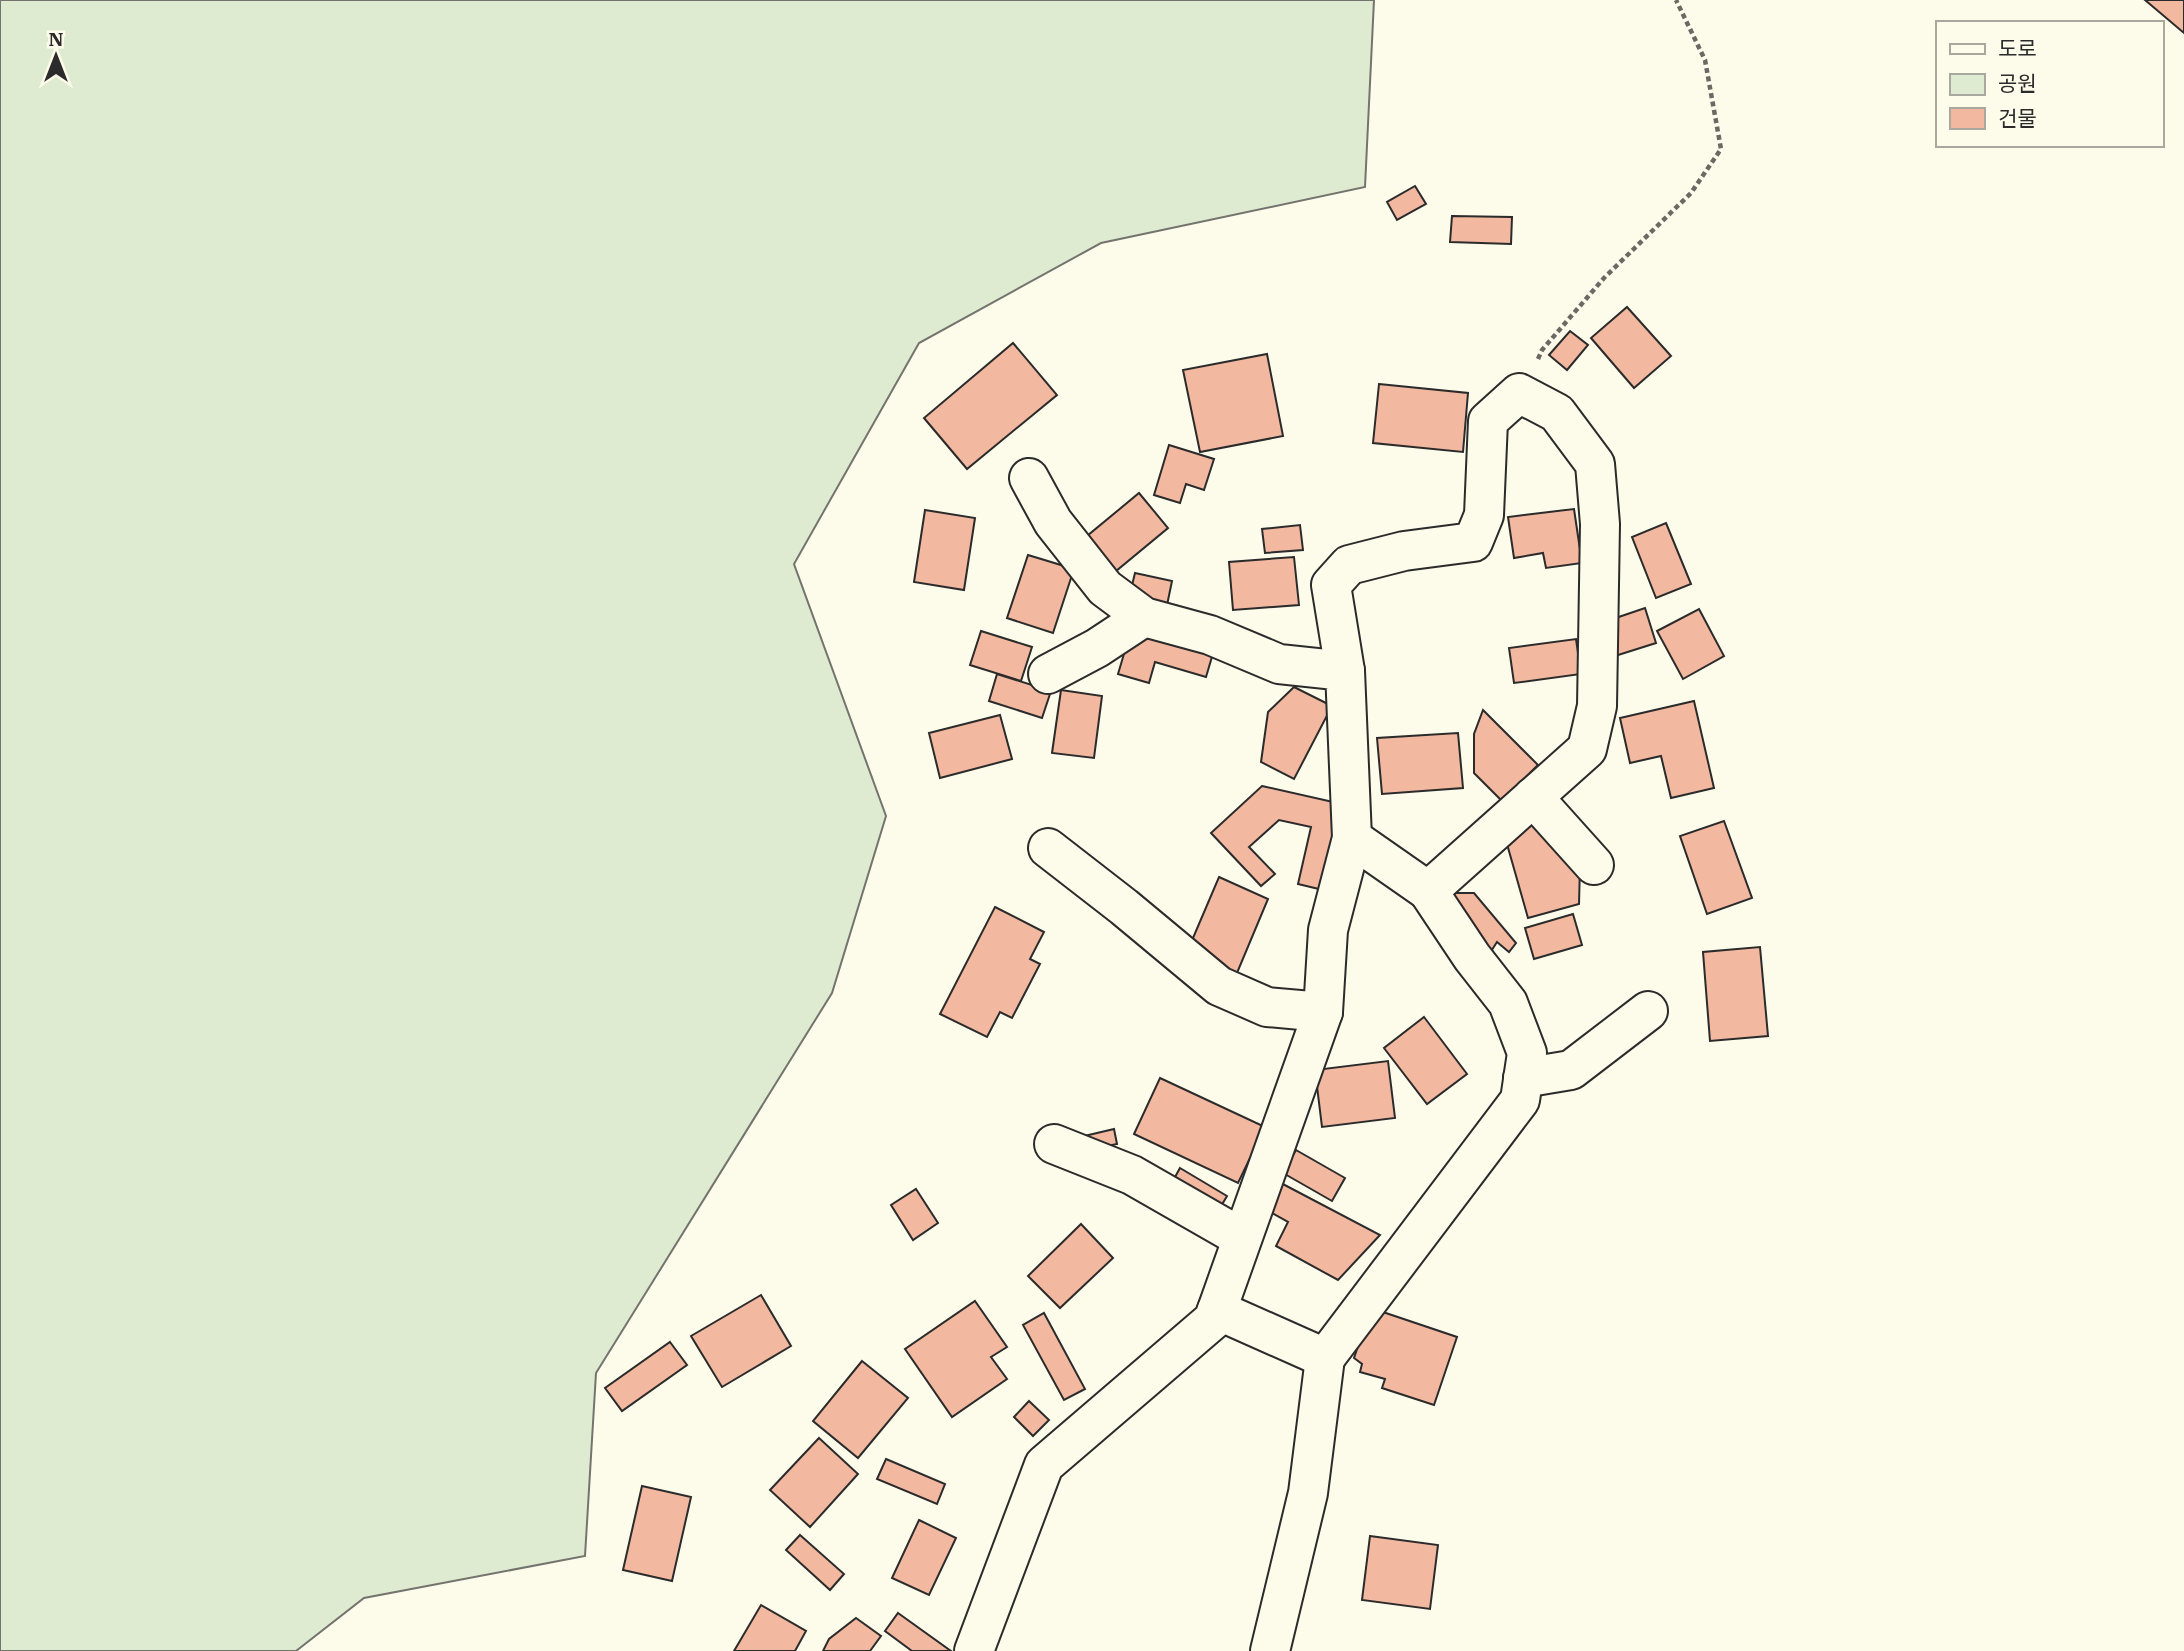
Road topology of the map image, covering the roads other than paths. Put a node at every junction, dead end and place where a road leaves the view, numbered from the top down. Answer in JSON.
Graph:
{"nodes":[{"id":1,"x":1029,"y":478,"type":"dead end"},
{"id":2,"x":1144,"y":617,"type":"junction"},
{"id":3,"x":1345,"y":671,"type":"junction"},
{"id":4,"x":1048,"y":674,"type":"dead end"},
{"id":5,"x":1533,"y":797,"type":"junction"},
{"id":6,"x":1352,"y":838,"type":"junction"},
{"id":7,"x":1048,"y":848,"type":"dead end"},
{"id":8,"x":1594,"y":865,"type":"dead end"},
{"id":9,"x":1428,"y":891,"type":"junction"},
{"id":10,"x":1648,"y":1011,"type":"dead end"},
{"id":11,"x":1323,"y":1012,"type":"junction"},
{"id":12,"x":1523,"y":1079,"type":"junction"},
{"id":13,"x":1054,"y":1144,"type":"dead end"},
{"id":14,"x":1242,"y":1238,"type":"junction"},
{"id":15,"x":1217,"y":1310,"type":"junction"},
{"id":16,"x":1325,"y":1358,"type":"junction"},
{"id":17,"x":974,"y":1651,"type":"edge"},
{"id":18,"x":1270,"y":1651,"type":"edge"}],
"edges":[{"from":1,"to":2,"type":"street"},
{"from":2,"to":3,"type":"street"},
{"from":2,"to":4,"type":"street"},
{"from":3,"to":5,"type":"street"},
{"from":3,"to":6,"type":"street"},
{"from":5,"to":8,"type":"street"},
{"from":5,"to":9,"type":"street"},
{"from":6,"to":9,"type":"street"},
{"from":6,"to":11,"type":"street"},
{"from":7,"to":11,"type":"street"},
{"from":9,"to":12,"type":"street"},
{"from":10,"to":12,"type":"street"},
{"from":11,"to":14,"type":"street"},
{"from":12,"to":16,"type":"street"},
{"from":13,"to":14,"type":"street"},
{"from":14,"to":15,"type":"street"},
{"from":15,"to":16,"type":"street"},
{"from":15,"to":17,"type":"street"},
{"from":16,"to":18,"type":"street"}]}
